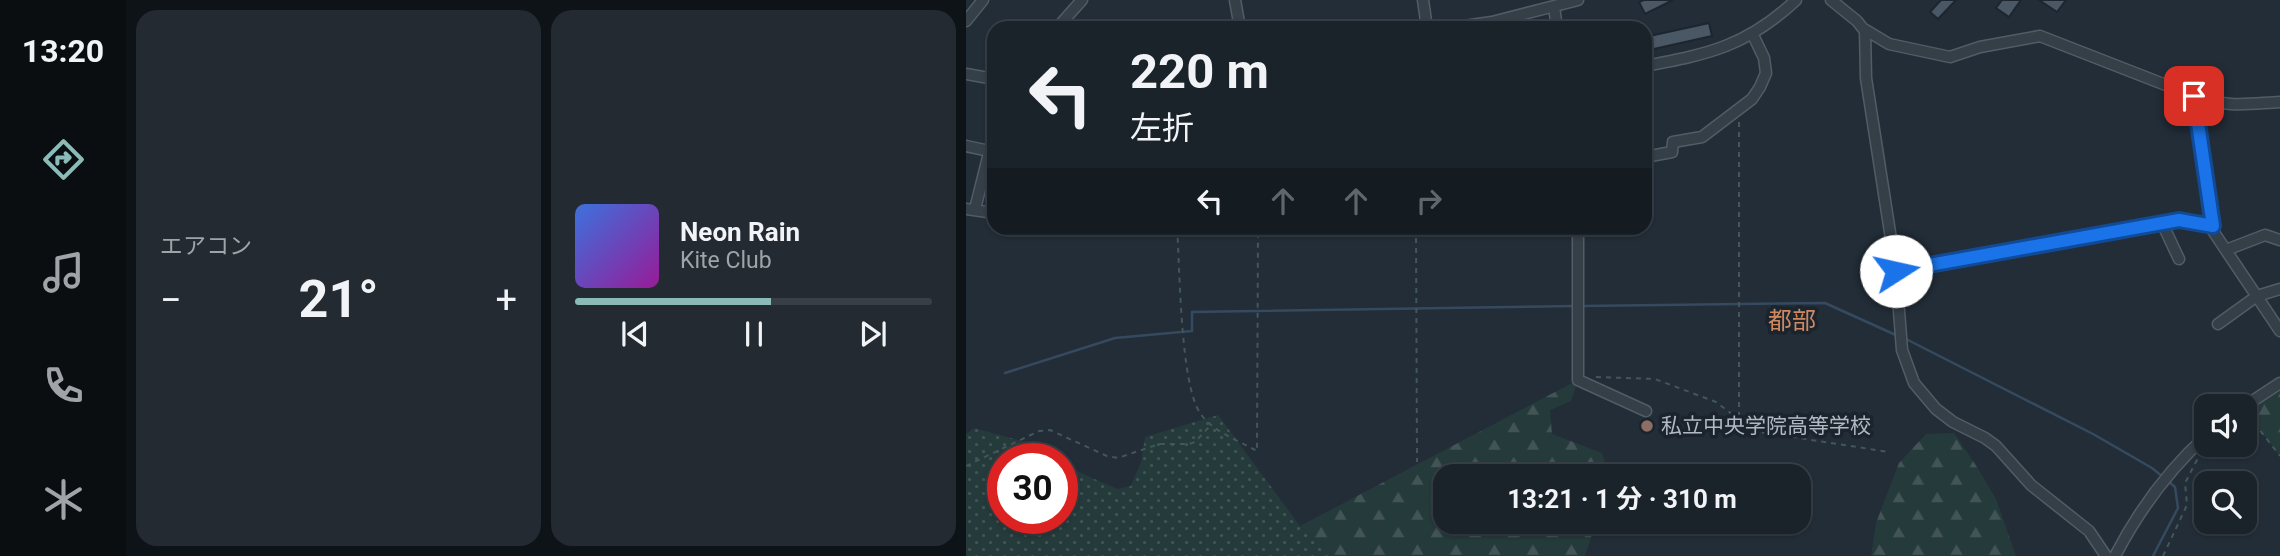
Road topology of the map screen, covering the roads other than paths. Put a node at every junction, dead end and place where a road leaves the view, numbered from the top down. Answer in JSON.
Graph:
{"nodes":[{"id":1,"x":983,"y":0,"type":"edge"},
{"id":2,"x":1082,"y":0,"type":"edge"},
{"id":3,"x":1235,"y":0,"type":"edge"},
{"id":4,"x":1423,"y":0,"type":"edge"},
{"id":5,"x":1578,"y":0,"type":"edge"},
{"id":6,"x":1796,"y":0,"type":"edge"},
{"id":7,"x":1831,"y":0,"type":"edge"},
{"id":8,"x":1554,"y":7,"type":"junction"},
{"id":9,"x":966,"y":21,"type":"edge"},
{"id":10,"x":1063,"y":21,"type":"edge"},
{"id":11,"x":1239,"y":21,"type":"edge"},
{"id":12,"x":1426,"y":21,"type":"edge"},
{"id":13,"x":1496,"y":21,"type":"edge"},
{"id":14,"x":1556,"y":21,"type":"edge"},
{"id":15,"x":1864,"y":29,"type":"junction"},
{"id":16,"x":1753,"y":35,"type":"junction"},
{"id":17,"x":1652,"y":65,"type":"edge"},
{"id":18,"x":966,"y":74,"type":"edge"},
{"id":19,"x":987,"y":78,"type":"edge"},
{"id":20,"x":2194,"y":96,"type":"junction"},
{"id":21,"x":2280,"y":102,"type":"edge"},
{"id":22,"x":966,"y":146,"type":"edge"},
{"id":23,"x":987,"y":150,"type":"edge"},
{"id":24,"x":1652,"y":156,"type":"edge"},
{"id":25,"x":987,"y":164,"type":"edge"},
{"id":26,"x":970,"y":209,"type":"edge"},
{"id":27,"x":2162,"y":223,"type":"junction"},
{"id":28,"x":2213,"y":226,"type":"junction"},
{"id":29,"x":1578,"y":235,"type":"edge"},
{"id":30,"x":2280,"y":240,"type":"edge"},
{"id":31,"x":2225,"y":250,"type":"junction"},
{"id":32,"x":2179,"y":259,"type":"dead end"},
{"id":33,"x":1896,"y":271,"type":"junction"},
{"id":34,"x":2280,"y":289,"type":"edge"},
{"id":35,"x":2257,"y":296,"type":"junction"},
{"id":36,"x":2218,"y":324,"type":"dead end"},
{"id":37,"x":2280,"y":331,"type":"edge"},
{"id":38,"x":2280,"y":383,"type":"edge"},
{"id":39,"x":2257,"y":398,"type":"edge"},
{"id":40,"x":1646,"y":411,"type":"dead end"},
{"id":41,"x":2194,"y":447,"type":"edge"},
{"id":42,"x":2106,"y":556,"type":"edge"},
{"id":43,"x":2115,"y":556,"type":"edge"}],
"edges":[{"from":1,"to":9,"type":"street"},
{"from":2,"to":10,"type":"street"},
{"from":3,"to":11,"type":"street"},
{"from":4,"to":12,"type":"street"},
{"from":5,"to":8,"type":"street"},
{"from":6,"to":16,"type":"street"},
{"from":7,"to":15,"type":"street"},
{"from":8,"to":13,"type":"street"},
{"from":8,"to":14,"type":"street"},
{"from":15,"to":20,"type":"street"},
{"from":15,"to":33,"type":"street"},
{"from":16,"to":17,"type":"street"},
{"from":16,"to":24,"type":"street"},
{"from":18,"to":19,"type":"street"},
{"from":20,"to":21,"type":"street"},
{"from":20,"to":28,"type":"street"},
{"from":22,"to":23,"type":"street"},
{"from":25,"to":26,"type":"street"},
{"from":27,"to":28,"type":"street"},
{"from":27,"to":32,"type":"street"},
{"from":27,"to":33,"type":"street"},
{"from":28,"to":31,"type":"street"},
{"from":29,"to":40,"type":"street"},
{"from":30,"to":31,"type":"street"},
{"from":31,"to":35,"type":"street"},
{"from":33,"to":42,"type":"street"},
{"from":34,"to":35,"type":"street"},
{"from":35,"to":36,"type":"street"},
{"from":35,"to":37,"type":"street"},
{"from":38,"to":39,"type":"street"},
{"from":41,"to":43,"type":"street"}]}
